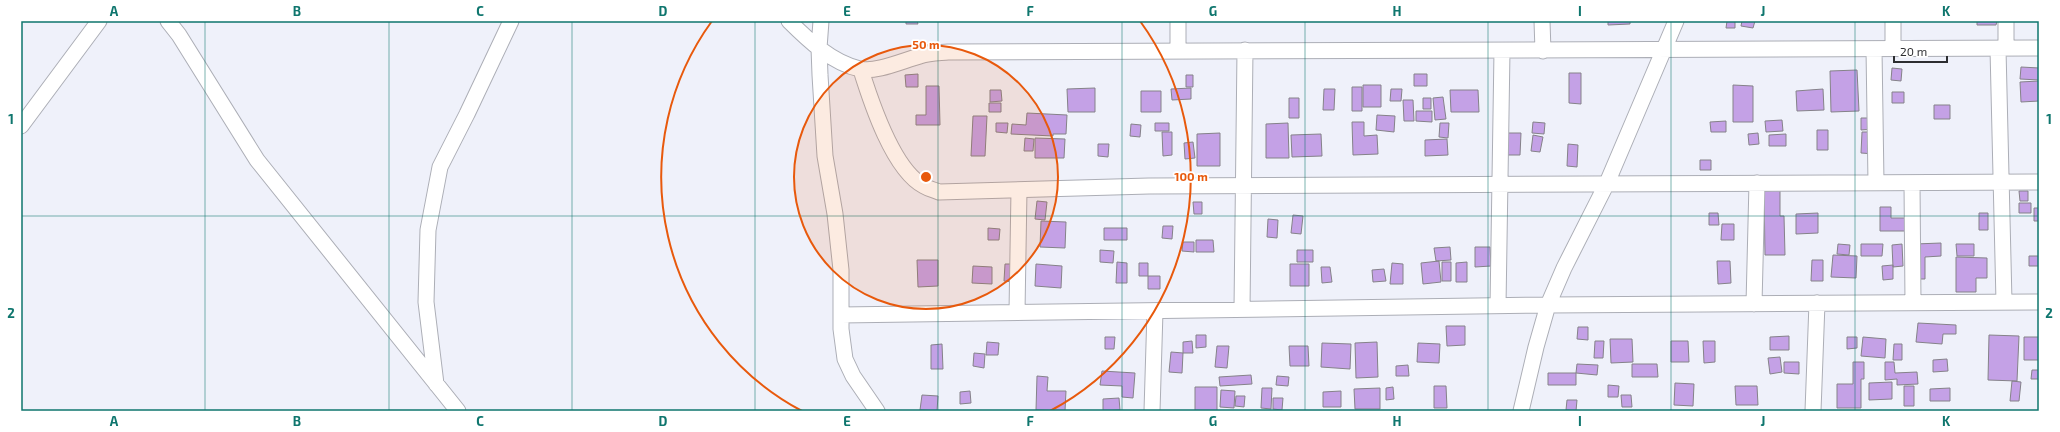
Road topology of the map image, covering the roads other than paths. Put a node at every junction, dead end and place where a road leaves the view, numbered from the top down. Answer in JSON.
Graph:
{"nodes":[{"id":1,"x":99,"y":21,"type":"edge"},
{"id":2,"x":168,"y":21,"type":"edge"},
{"id":3,"x":511,"y":21,"type":"edge"},
{"id":4,"x":789,"y":21,"type":"edge"},
{"id":5,"x":822,"y":21,"type":"edge"},
{"id":6,"x":1178,"y":21,"type":"edge"},
{"id":7,"x":1542,"y":21,"type":"edge"},
{"id":8,"x":1676,"y":21,"type":"edge"},
{"id":9,"x":1894,"y":21,"type":"edge"},
{"id":10,"x":2006,"y":21,"type":"edge"},
{"id":11,"x":819,"y":48,"type":"junction"},
{"id":12,"x":1893,"y":48,"type":"junction"},
{"id":13,"x":2002,"y":48,"type":"junction"},
{"id":14,"x":2039,"y":48,"type":"edge"},
{"id":15,"x":1874,"y":49,"type":"junction"},
{"id":16,"x":1245,"y":50,"type":"junction"},
{"id":17,"x":1664,"y":50,"type":"junction"},
{"id":18,"x":1178,"y":51,"type":"junction"},
{"id":19,"x":1502,"y":51,"type":"junction"},
{"id":20,"x":1543,"y":51,"type":"junction"},
{"id":21,"x":861,"y":70,"type":"junction"},
{"id":22,"x":21,"y":126,"type":"edge"},
{"id":23,"x":1607,"y":182,"type":"junction"},
{"id":24,"x":2001,"y":182,"type":"junction"},
{"id":25,"x":2039,"y":182,"type":"edge"},
{"id":26,"x":1757,"y":183,"type":"junction"},
{"id":27,"x":1876,"y":183,"type":"junction"},
{"id":28,"x":1912,"y":183,"type":"junction"},
{"id":29,"x":1500,"y":184,"type":"junction"},
{"id":30,"x":1244,"y":185,"type":"junction"},
{"id":31,"x":1019,"y":190,"type":"junction"},
{"id":32,"x":2004,"y":302,"type":"junction"},
{"id":33,"x":2039,"y":302,"type":"edge"},
{"id":34,"x":1817,"y":303,"type":"junction"},
{"id":35,"x":1912,"y":303,"type":"junction"},
{"id":36,"x":1754,"y":304,"type":"junction"},
{"id":37,"x":1548,"y":305,"type":"junction"},
{"id":38,"x":1498,"y":306,"type":"junction"},
{"id":39,"x":1242,"y":309,"type":"junction"},
{"id":40,"x":1154,"y":311,"type":"junction"},
{"id":41,"x":1017,"y":312,"type":"junction"},
{"id":42,"x":841,"y":315,"type":"junction"},
{"id":43,"x":436,"y":384,"type":"junction"},
{"id":44,"x":458,"y":411,"type":"edge"},
{"id":45,"x":877,"y":411,"type":"edge"},
{"id":46,"x":1152,"y":411,"type":"edge"},
{"id":47,"x":1521,"y":411,"type":"edge"},
{"id":48,"x":1813,"y":411,"type":"edge"}],
"edges":[{"from":1,"to":22,"type":"street"},
{"from":2,"to":43,"type":"street"},
{"from":3,"to":43,"type":"street"},
{"from":4,"to":11,"type":"street"},
{"from":5,"to":11,"type":"street"},
{"from":6,"to":18,"type":"street"},
{"from":7,"to":20,"type":"street"},
{"from":8,"to":17,"type":"street"},
{"from":9,"to":12,"type":"street"},
{"from":10,"to":13,"type":"street"},
{"from":11,"to":21,"type":"street"},
{"from":11,"to":42,"type":"street"},
{"from":12,"to":13,"type":"street"},
{"from":12,"to":15,"type":"street"},
{"from":13,"to":14,"type":"street"},
{"from":13,"to":24,"type":"street"},
{"from":15,"to":17,"type":"street"},
{"from":15,"to":27,"type":"street"},
{"from":16,"to":18,"type":"street"},
{"from":16,"to":19,"type":"street"},
{"from":16,"to":30,"type":"street"},
{"from":17,"to":20,"type":"street"},
{"from":17,"to":23,"type":"street"},
{"from":18,"to":21,"type":"street"},
{"from":19,"to":20,"type":"street"},
{"from":19,"to":29,"type":"street"},
{"from":21,"to":31,"type":"street"},
{"from":23,"to":26,"type":"street"},
{"from":23,"to":29,"type":"street"},
{"from":23,"to":37,"type":"street"},
{"from":24,"to":25,"type":"street"},
{"from":24,"to":28,"type":"street"},
{"from":24,"to":32,"type":"street"},
{"from":26,"to":27,"type":"street"},
{"from":26,"to":36,"type":"street"},
{"from":27,"to":28,"type":"street"},
{"from":28,"to":35,"type":"street"},
{"from":29,"to":30,"type":"street"},
{"from":29,"to":38,"type":"street"},
{"from":30,"to":31,"type":"street"},
{"from":30,"to":39,"type":"street"},
{"from":31,"to":41,"type":"street"},
{"from":32,"to":33,"type":"street"},
{"from":32,"to":35,"type":"street"},
{"from":34,"to":35,"type":"street"},
{"from":34,"to":36,"type":"street"},
{"from":34,"to":48,"type":"street"},
{"from":36,"to":37,"type":"street"},
{"from":37,"to":38,"type":"street"},
{"from":37,"to":47,"type":"street"},
{"from":38,"to":39,"type":"street"},
{"from":39,"to":40,"type":"street"},
{"from":40,"to":41,"type":"street"},
{"from":40,"to":46,"type":"street"},
{"from":41,"to":42,"type":"street"},
{"from":42,"to":45,"type":"street"},
{"from":43,"to":44,"type":"street"}]}
